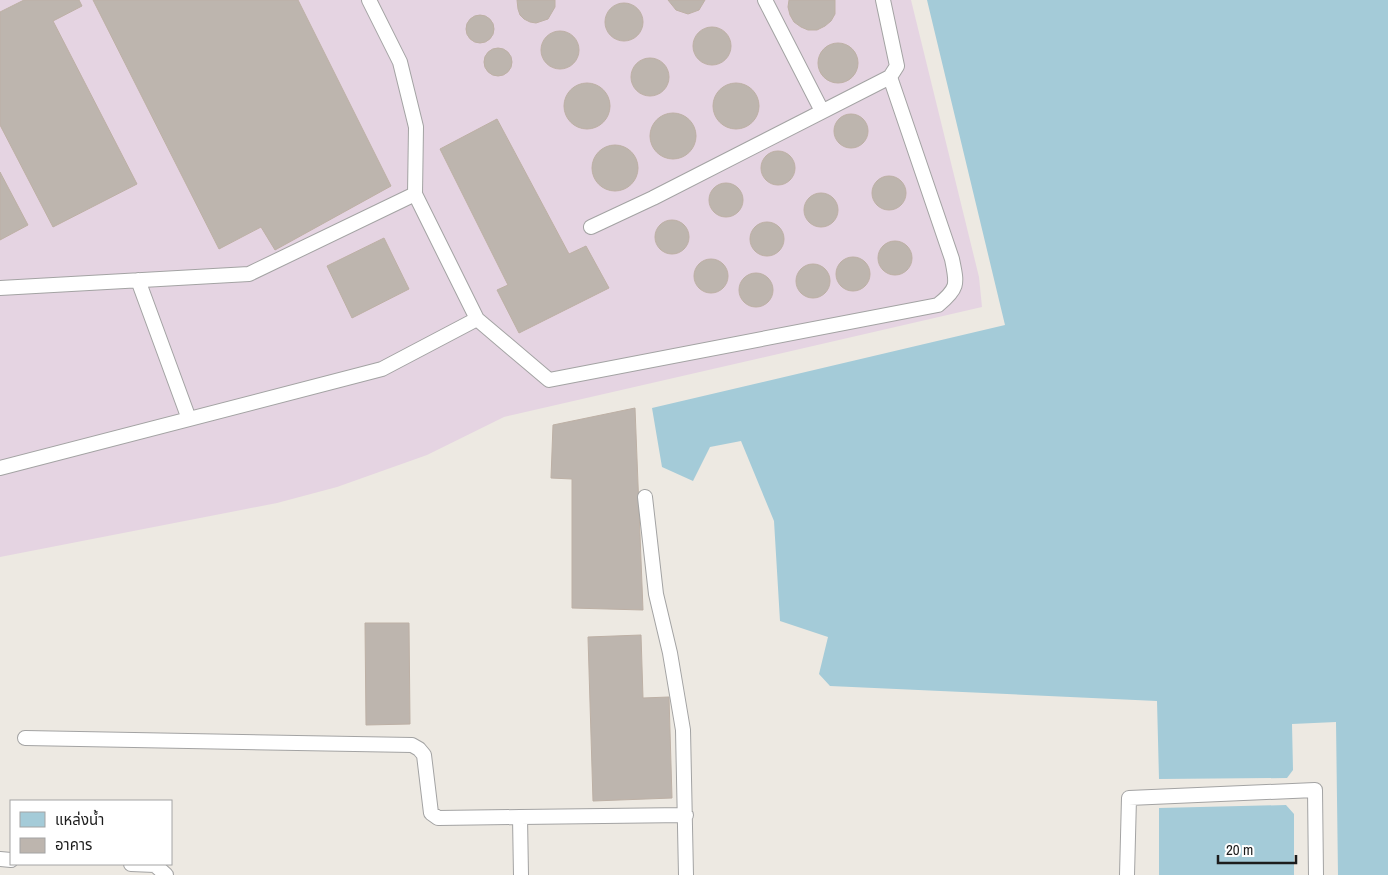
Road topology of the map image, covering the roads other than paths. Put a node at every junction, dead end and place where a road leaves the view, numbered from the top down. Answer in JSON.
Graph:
{"nodes":[{"id":1,"x":369,"y":0,"type":"edge"},
{"id":2,"x":765,"y":0,"type":"edge"},
{"id":3,"x":882,"y":0,"type":"edge"},
{"id":4,"x":890,"y":77,"type":"junction"},
{"id":5,"x":822,"y":111,"type":"junction"},
{"id":6,"x":415,"y":194,"type":"junction"},
{"id":7,"x":591,"y":227,"type":"dead end"},
{"id":8,"x":138,"y":280,"type":"junction"},
{"id":9,"x":0,"y":288,"type":"edge"},
{"id":10,"x":477,"y":319,"type":"junction"},
{"id":11,"x":188,"y":419,"type":"junction"},
{"id":12,"x":0,"y":468,"type":"edge"},
{"id":13,"x":645,"y":497,"type":"dead end"},
{"id":14,"x":25,"y":738,"type":"dead end"},
{"id":15,"x":686,"y":815,"type":"junction"},
{"id":16,"x":520,"y":817,"type":"junction"},
{"id":17,"x":156,"y":865,"type":"edge"},
{"id":18,"x":166,"y":875,"type":"edge"},
{"id":19,"x":521,"y":875,"type":"edge"},
{"id":20,"x":686,"y":875,"type":"edge"},
{"id":21,"x":1127,"y":875,"type":"edge"},
{"id":22,"x":1316,"y":875,"type":"edge"}],
"edges":[{"from":1,"to":6,"type":"lane"},
{"from":2,"to":5,"type":"lane"},
{"from":3,"to":4,"type":"lane"},
{"from":4,"to":5,"type":"lane"},
{"from":4,"to":10,"type":"lane"},
{"from":5,"to":7,"type":"lane"},
{"from":6,"to":8,"type":"lane"},
{"from":6,"to":10,"type":"lane"},
{"from":8,"to":9,"type":"lane"},
{"from":8,"to":11,"type":"lane"},
{"from":10,"to":11,"type":"lane"},
{"from":11,"to":12,"type":"lane"},
{"from":13,"to":15,"type":"lane"},
{"from":14,"to":16,"type":"lane"},
{"from":15,"to":16,"type":"lane"},
{"from":15,"to":20,"type":"lane"},
{"from":16,"to":19,"type":"lane"},
{"from":17,"to":18,"type":"lane"},
{"from":21,"to":22,"type":"lane"}]}
